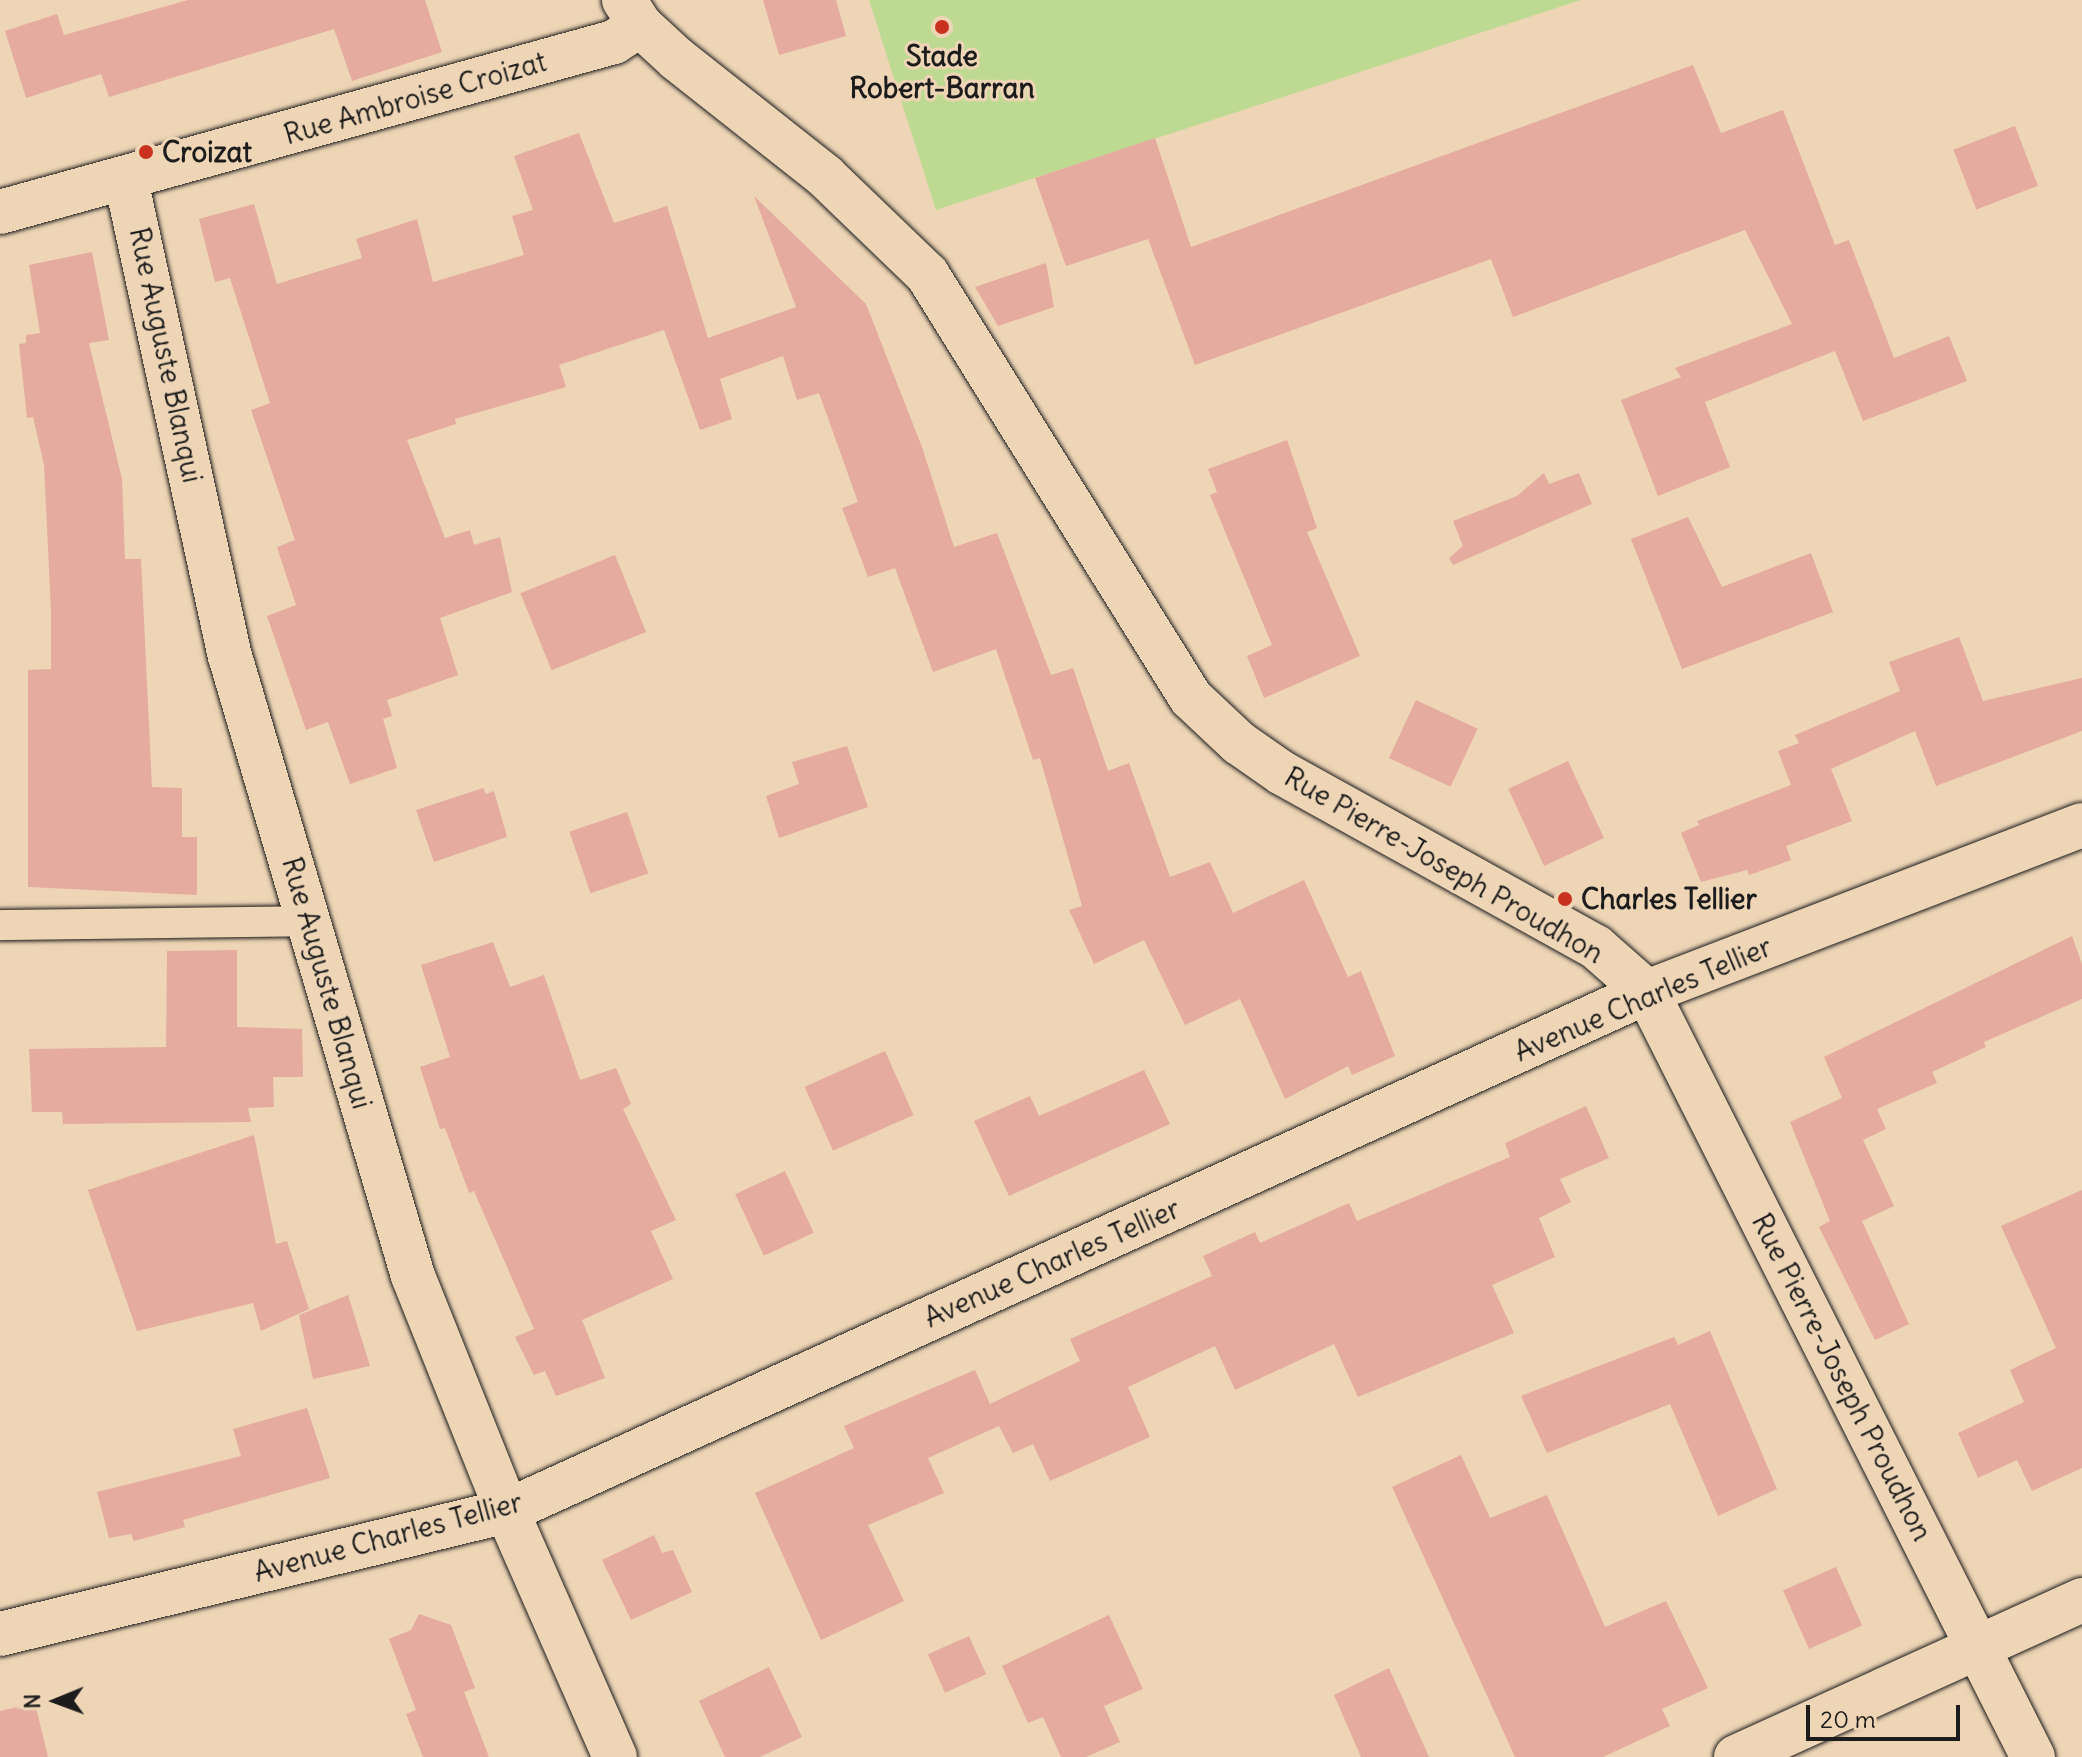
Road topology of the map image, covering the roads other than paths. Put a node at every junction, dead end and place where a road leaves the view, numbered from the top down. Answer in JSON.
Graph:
{"nodes":[{"id":1,"x":632,"y":13,"type":"edge"},
{"id":2,"x":126,"y":180,"type":"junction"},
{"id":3,"x":0,"y":212,"type":"edge"},
{"id":4,"x":2082,"y":825,"type":"edge"},
{"id":5,"x":310,"y":921,"type":"junction"},
{"id":6,"x":0,"y":925,"type":"edge"},
{"id":7,"x":1647,"y":992,"type":"junction"},
{"id":8,"x":507,"y":1511,"type":"junction"},
{"id":9,"x":2082,"y":1600,"type":"edge"},
{"id":10,"x":0,"y":1634,"type":"edge"},
{"id":11,"x":1979,"y":1647,"type":"junction"},
{"id":12,"x":615,"y":1757,"type":"edge"},
{"id":13,"x":1736,"y":1757,"type":"edge"},
{"id":14,"x":2033,"y":1757,"type":"edge"}],
"edges":[{"from":1,"to":2,"type":"street","name":"Rue Ambroise Croizat"},
{"from":1,"to":7,"type":"street","name":"Rue Pierre-Joseph Proudhon"},
{"from":2,"to":3,"type":"street","name":"Rue Ambroise Croizat"},
{"from":2,"to":5,"type":"street","name":"Rue Auguste Blanqui"},
{"from":4,"to":7,"type":"street","name":"Avenue Charles Tellier"},
{"from":5,"to":6,"type":"lane"},
{"from":5,"to":8,"type":"street","name":"Rue Auguste Blanqui"},
{"from":7,"to":8,"type":"street","name":"Avenue Charles Tellier"},
{"from":7,"to":11,"type":"street","name":"Rue Pierre-Joseph Proudhon"},
{"from":8,"to":10,"type":"street","name":"Avenue Charles Tellier"},
{"from":8,"to":12,"type":"street","name":"Rue Auguste Blanqui"},
{"from":9,"to":11,"type":"street"},
{"from":11,"to":13,"type":"street"},
{"from":11,"to":14,"type":"street","name":"Rue Pierre-Joseph Proudhon"}]}
